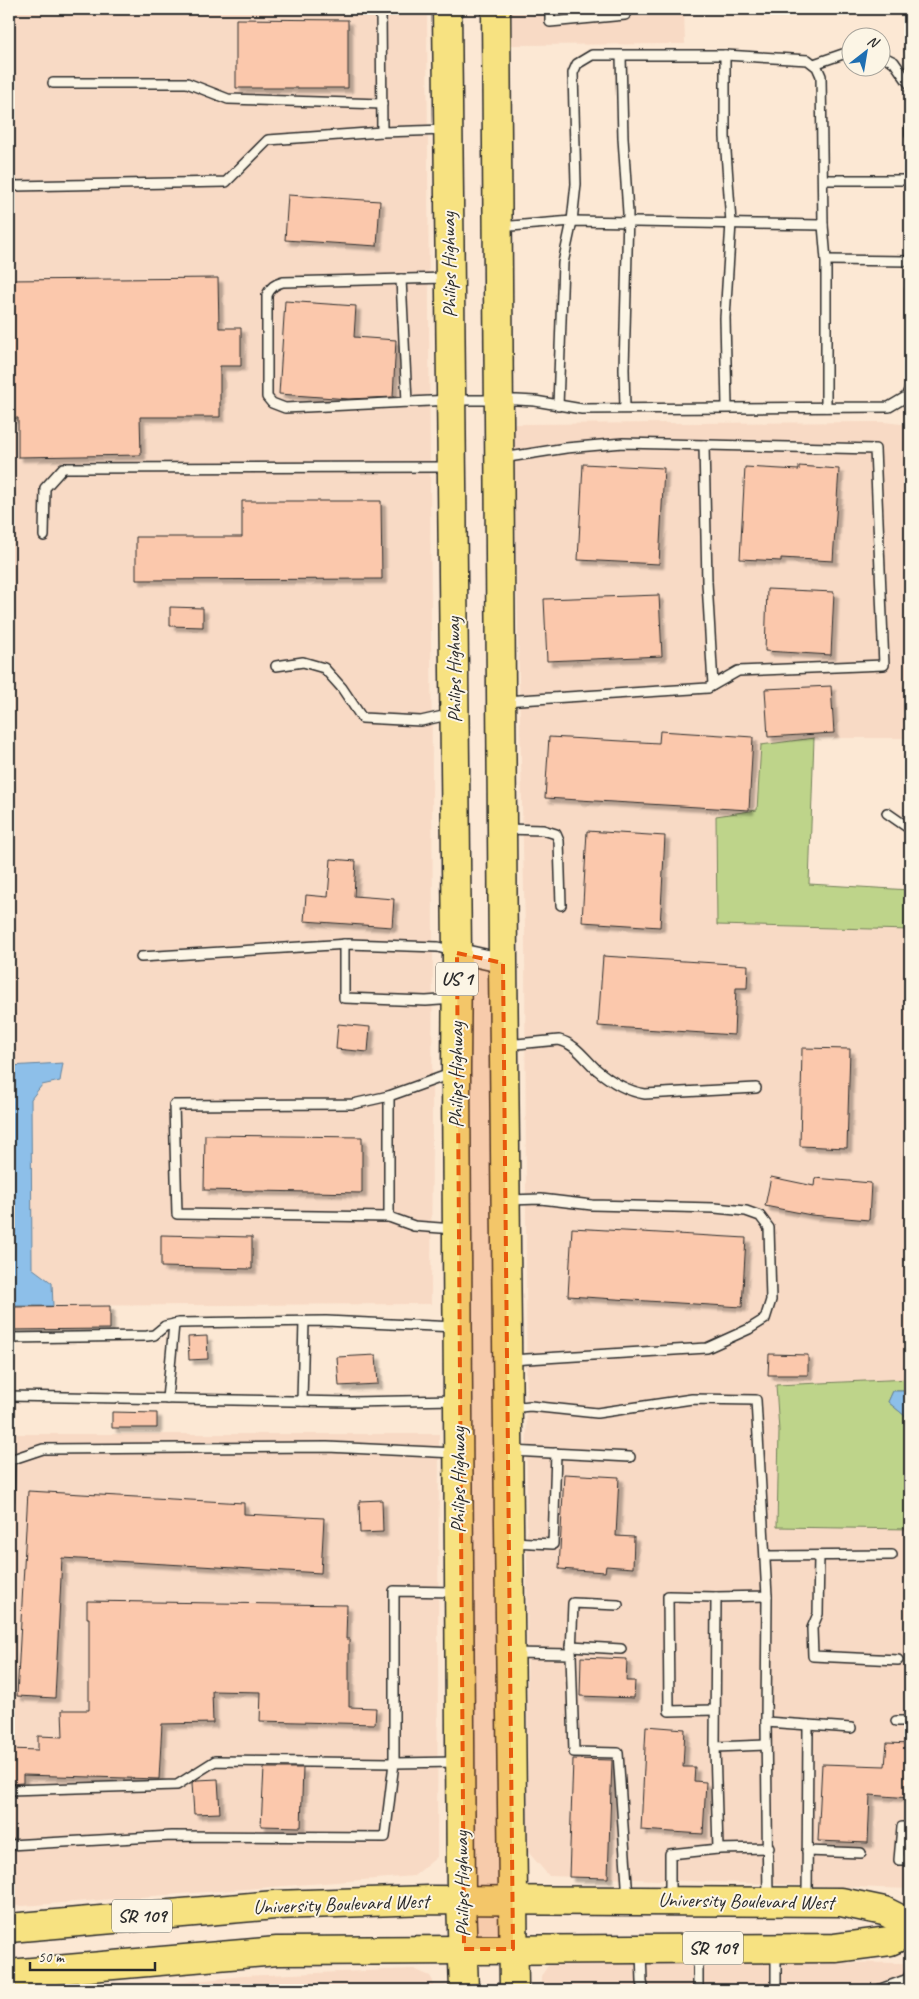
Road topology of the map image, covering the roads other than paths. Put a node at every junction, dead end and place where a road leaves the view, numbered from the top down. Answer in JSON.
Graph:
{"nodes":[{"id":1,"x":381,"y":9,"type":"edge"},
{"id":2,"x":447,"y":9,"type":"edge"},
{"id":3,"x":496,"y":9,"type":"edge"},
{"id":4,"x":550,"y":9,"type":"edge"},
{"id":5,"x":625,"y":12,"type":"edge"},
{"id":6,"x":590,"y":14,"type":"edge"},
{"id":7,"x":725,"y":55,"type":"junction"},
{"id":8,"x":622,"y":56,"type":"junction"},
{"id":9,"x":842,"y":56,"type":"edge"},
{"id":10,"x":892,"y":61,"type":"edge"},
{"id":11,"x":814,"y":64,"type":"junction"},
{"id":12,"x":53,"y":83,"type":"dead end"},
{"id":13,"x":910,"y":85,"type":"edge"},
{"id":14,"x":382,"y":104,"type":"junction"},
{"id":15,"x":910,"y":121,"type":"edge"},
{"id":16,"x":448,"y":130,"type":"junction"},
{"id":17,"x":382,"y":132,"type":"junction"},
{"id":18,"x":910,"y":136,"type":"edge"},
{"id":19,"x":823,"y":180,"type":"junction"},
{"id":20,"x":910,"y":180,"type":"edge"},
{"id":21,"x":14,"y":186,"type":"dead end"},
{"id":22,"x":572,"y":221,"type":"junction"},
{"id":23,"x":627,"y":222,"type":"junction"},
{"id":24,"x":731,"y":223,"type":"junction"},
{"id":25,"x":823,"y":225,"type":"junction"},
{"id":26,"x":497,"y":227,"type":"junction"},
{"id":27,"x":826,"y":260,"type":"junction"},
{"id":28,"x":910,"y":261,"type":"edge"},
{"id":29,"x":450,"y":278,"type":"junction"},
{"id":30,"x":401,"y":279,"type":"junction"},
{"id":31,"x":910,"y":290,"type":"edge"},
{"id":32,"x":910,"y":322,"type":"edge"},
{"id":33,"x":910,"y":388,"type":"edge"},
{"id":34,"x":451,"y":400,"type":"junction"},
{"id":35,"x":498,"y":400,"type":"junction"},
{"id":36,"x":407,"y":402,"type":"junction"},
{"id":37,"x":558,"y":406,"type":"junction"},
{"id":38,"x":727,"y":407,"type":"junction"},
{"id":39,"x":826,"y":407,"type":"junction"},
{"id":40,"x":625,"y":408,"type":"junction"},
{"id":41,"x":704,"y":445,"type":"junction"},
{"id":42,"x":499,"y":459,"type":"junction"},
{"id":43,"x":452,"y":466,"type":"junction"},
{"id":44,"x":44,"y":536,"type":"dead end"},
{"id":45,"x":276,"y":666,"type":"dead end"},
{"id":46,"x":712,"y":685,"type":"junction"},
{"id":47,"x":501,"y":701,"type":"junction"},
{"id":48,"x":454,"y":713,"type":"junction"},
{"id":49,"x":886,"y":813,"type":"dead end"},
{"id":50,"x":502,"y":829,"type":"junction"},
{"id":51,"x":910,"y":829,"type":"edge"},
{"id":52,"x":561,"y":905,"type":"dead end"},
{"id":53,"x":344,"y":944,"type":"junction"},
{"id":54,"x":457,"y":953,"type":"junction"},
{"id":55,"x":141,"y":956,"type":"dead end"},
{"id":56,"x":503,"y":963,"type":"junction"},
{"id":57,"x":457,"y":999,"type":"junction"},
{"id":58,"x":504,"y":1045,"type":"junction"},
{"id":59,"x":456,"y":1072,"type":"junction"},
{"id":60,"x":756,"y":1088,"type":"dead end"},
{"id":61,"x":390,"y":1096,"type":"junction"},
{"id":62,"x":505,"y":1200,"type":"junction"},
{"id":63,"x":389,"y":1217,"type":"junction"},
{"id":64,"x":457,"y":1229,"type":"junction"},
{"id":65,"x":304,"y":1321,"type":"junction"},
{"id":66,"x":174,"y":1324,"type":"junction"},
{"id":67,"x":457,"y":1327,"type":"junction"},
{"id":68,"x":9,"y":1338,"type":"edge"},
{"id":69,"x":507,"y":1360,"type":"junction"},
{"id":70,"x":9,"y":1396,"type":"edge"},
{"id":71,"x":167,"y":1399,"type":"junction"},
{"id":72,"x":458,"y":1400,"type":"junction"},
{"id":73,"x":302,"y":1401,"type":"junction"},
{"id":74,"x":508,"y":1408,"type":"junction"},
{"id":75,"x":508,"y":1451,"type":"junction"},
{"id":76,"x":458,"y":1453,"type":"junction"},
{"id":77,"x":556,"y":1453,"type":"junction"},
{"id":78,"x":630,"y":1457,"type":"dead end"},
{"id":79,"x":9,"y":1500,"type":"edge"},
{"id":80,"x":509,"y":1542,"type":"junction"},
{"id":81,"x":892,"y":1554,"type":"dead end"},
{"id":82,"x":766,"y":1556,"type":"junction"},
{"id":83,"x":819,"y":1556,"type":"junction"},
{"id":84,"x":459,"y":1592,"type":"junction"},
{"id":85,"x":716,"y":1596,"type":"junction"},
{"id":86,"x":767,"y":1596,"type":"junction"},
{"id":87,"x":618,"y":1604,"type":"dead end"},
{"id":88,"x":620,"y":1648,"type":"dead end"},
{"id":89,"x":571,"y":1650,"type":"junction"},
{"id":90,"x":510,"y":1652,"type":"junction"},
{"id":91,"x":898,"y":1660,"type":"dead end"},
{"id":92,"x":715,"y":1710,"type":"junction"},
{"id":93,"x":896,"y":1721,"type":"dead end"},
{"id":94,"x":910,"y":1721,"type":"edge"},
{"id":95,"x":766,"y":1722,"type":"junction"},
{"id":96,"x":808,"y":1725,"type":"junction"},
{"id":97,"x":851,"y":1728,"type":"dead end"},
{"id":98,"x":766,"y":1745,"type":"junction"},
{"id":99,"x":715,"y":1747,"type":"junction"},
{"id":100,"x":461,"y":1762,"type":"junction"},
{"id":101,"x":394,"y":1763,"type":"junction"},
{"id":102,"x":9,"y":1790,"type":"edge"},
{"id":103,"x":910,"y":1827,"type":"edge"},
{"id":104,"x":9,"y":1845,"type":"edge"},
{"id":105,"x":769,"y":1848,"type":"junction"},
{"id":106,"x":718,"y":1849,"type":"junction"},
{"id":107,"x":807,"y":1851,"type":"junction"},
{"id":108,"x":861,"y":1853,"type":"dead end"},
{"id":109,"x":910,"y":1860,"type":"edge"},
{"id":110,"x":461,"y":1900,"type":"junction"},
{"id":111,"x":512,"y":1900,"type":"junction"},
{"id":112,"x":628,"y":1900,"type":"junction"},
{"id":113,"x":670,"y":1900,"type":"junction"},
{"id":114,"x":808,"y":1901,"type":"junction"},
{"id":115,"x":768,"y":1902,"type":"junction"},
{"id":116,"x":910,"y":1924,"type":"edge"},
{"id":117,"x":9,"y":1928,"type":"edge"},
{"id":118,"x":910,"y":1932,"type":"edge"},
{"id":119,"x":641,"y":1948,"type":"junction"},
{"id":120,"x":698,"y":1948,"type":"junction"},
{"id":121,"x":776,"y":1948,"type":"junction"},
{"id":122,"x":464,"y":1949,"type":"junction"},
{"id":123,"x":513,"y":1949,"type":"junction"},
{"id":124,"x":9,"y":1974,"type":"edge"},
{"id":125,"x":910,"y":1977,"type":"edge"},
{"id":126,"x":464,"y":1990,"type":"edge"},
{"id":127,"x":514,"y":1990,"type":"edge"},
{"id":128,"x":644,"y":1990,"type":"edge"},
{"id":129,"x":698,"y":1990,"type":"edge"},
{"id":130,"x":776,"y":1990,"type":"edge"},
{"id":131,"x":878,"y":1990,"type":"edge"}],
"edges":[{"from":1,"to":14,"type":"lane"},
{"from":2,"to":16,"type":"main road","name":"Philips Highway","number":"US 1"},
{"from":3,"to":26,"type":"main road","number":"US 1"},
{"from":4,"to":6,"type":"lane"},
{"from":5,"to":6,"type":"lane"},
{"from":7,"to":8,"type":"lane"},
{"from":7,"to":11,"type":"lane"},
{"from":7,"to":24,"type":"lane"},
{"from":8,"to":22,"type":"lane"},
{"from":8,"to":23,"type":"lane"},
{"from":9,"to":11,"type":"lane"},
{"from":10,"to":13,"type":"lane"},
{"from":11,"to":19,"type":"lane"},
{"from":12,"to":14,"type":"lane"},
{"from":14,"to":17,"type":"lane"},
{"from":15,"to":18,"type":"lane"},
{"from":16,"to":17,"type":"lane"},
{"from":16,"to":29,"type":"main road","name":"Philips Highway","number":"US 1"},
{"from":17,"to":21,"type":"lane"},
{"from":19,"to":20,"type":"lane"},
{"from":19,"to":25,"type":"lane"},
{"from":22,"to":23,"type":"lane"},
{"from":22,"to":26,"type":"lane"},
{"from":22,"to":37,"type":"lane"},
{"from":23,"to":24,"type":"lane"},
{"from":23,"to":40,"type":"lane"},
{"from":24,"to":25,"type":"lane"},
{"from":24,"to":38,"type":"lane"},
{"from":25,"to":27,"type":"lane"},
{"from":26,"to":35,"type":"main road","number":"US 1"},
{"from":27,"to":28,"type":"lane"},
{"from":27,"to":39,"type":"lane"},
{"from":29,"to":30,"type":"lane"},
{"from":29,"to":34,"type":"main road","name":"Philips Highway","number":"US 1"},
{"from":30,"to":36,"type":"lane"},
{"from":30,"to":36,"type":"lane"},
{"from":31,"to":32,"type":"lane"},
{"from":33,"to":39,"type":"lane"},
{"from":34,"to":35,"type":"lane"},
{"from":34,"to":36,"type":"lane"},
{"from":34,"to":43,"type":"main road","name":"Philips Highway","number":"US 1"},
{"from":35,"to":37,"type":"lane"},
{"from":35,"to":42,"type":"main road","number":"US 1"},
{"from":37,"to":40,"type":"lane"},
{"from":38,"to":39,"type":"lane"},
{"from":38,"to":40,"type":"lane"},
{"from":41,"to":42,"type":"lane"},
{"from":41,"to":46,"type":"lane"},
{"from":41,"to":46,"type":"lane"},
{"from":42,"to":47,"type":"main road","number":"US 1"},
{"from":43,"to":44,"type":"lane"},
{"from":43,"to":48,"type":"main road","name":"Philips Highway","number":"US 1"},
{"from":45,"to":48,"type":"lane"},
{"from":46,"to":47,"type":"lane"},
{"from":47,"to":50,"type":"main road","number":"US 1"},
{"from":48,"to":54,"type":"main road","name":"Philips Highway","number":"US 1"},
{"from":49,"to":51,"type":"lane"},
{"from":50,"to":52,"type":"lane"},
{"from":50,"to":56,"type":"main road","number":"US 1"},
{"from":53,"to":54,"type":"lane"},
{"from":53,"to":55,"type":"lane"},
{"from":53,"to":57,"type":"lane"},
{"from":54,"to":56,"type":"street"},
{"from":54,"to":57,"type":"main road","name":"Philips Highway","number":"US 1"},
{"from":56,"to":58,"type":"main road","number":"US 1"},
{"from":57,"to":59,"type":"main road","name":"Philips Highway","number":"US 1"},
{"from":58,"to":60,"type":"lane"},
{"from":58,"to":62,"type":"main road","number":"US 1"},
{"from":59,"to":61,"type":"lane"},
{"from":59,"to":64,"type":"main road","name":"Philips Highway","number":"US 1"},
{"from":61,"to":63,"type":"lane"},
{"from":61,"to":63,"type":"lane"},
{"from":62,"to":69,"type":"main road","number":"US 1"},
{"from":62,"to":69,"type":"lane"},
{"from":63,"to":64,"type":"lane"},
{"from":64,"to":67,"type":"main road","name":"Philips Highway","number":"US 1"},
{"from":65,"to":66,"type":"lane"},
{"from":65,"to":67,"type":"lane"},
{"from":65,"to":73,"type":"lane"},
{"from":66,"to":68,"type":"lane"},
{"from":66,"to":71,"type":"lane"},
{"from":67,"to":72,"type":"main road","name":"Philips Highway","number":"US 1"},
{"from":69,"to":74,"type":"main road","number":"US 1"},
{"from":70,"to":71,"type":"lane"},
{"from":71,"to":73,"type":"lane"},
{"from":72,"to":73,"type":"lane"},
{"from":72,"to":76,"type":"main road","name":"Philips Highway","number":"US 1"},
{"from":74,"to":75,"type":"main road","number":"US 1"},
{"from":74,"to":82,"type":"lane"},
{"from":75,"to":77,"type":"lane"},
{"from":75,"to":80,"type":"main road","number":"US 1"},
{"from":76,"to":79,"type":"lane"},
{"from":76,"to":84,"type":"main road","name":"Philips Highway","number":"US 1"},
{"from":77,"to":78,"type":"lane"},
{"from":77,"to":80,"type":"lane"},
{"from":80,"to":90,"type":"main road","number":"US 1"},
{"from":81,"to":83,"type":"lane"},
{"from":82,"to":83,"type":"lane"},
{"from":82,"to":86,"type":"lane"},
{"from":83,"to":91,"type":"lane"},
{"from":84,"to":100,"type":"main road","name":"Philips Highway","number":"US 1"},
{"from":84,"to":101,"type":"lane"},
{"from":85,"to":86,"type":"lane"},
{"from":85,"to":92,"type":"lane"},
{"from":85,"to":92,"type":"lane"},
{"from":86,"to":95,"type":"lane"},
{"from":87,"to":89,"type":"lane"},
{"from":88,"to":89,"type":"lane"},
{"from":89,"to":90,"type":"lane"},
{"from":89,"to":112,"type":"lane"},
{"from":90,"to":111,"type":"main road","number":"US 1"},
{"from":92,"to":99,"type":"lane"},
{"from":93,"to":94,"type":"lane"},
{"from":95,"to":96,"type":"lane"},
{"from":95,"to":98,"type":"lane"},
{"from":96,"to":97,"type":"lane"},
{"from":96,"to":107,"type":"lane"},
{"from":98,"to":99,"type":"lane"},
{"from":98,"to":105,"type":"lane"},
{"from":99,"to":106,"type":"lane"},
{"from":100,"to":101,"type":"lane"},
{"from":100,"to":110,"type":"main road","name":"Philips Highway","number":"US 1"},
{"from":101,"to":102,"type":"lane"},
{"from":101,"to":104,"type":"lane"},
{"from":103,"to":109,"type":"lane"},
{"from":105,"to":106,"type":"lane"},
{"from":105,"to":115,"type":"lane"},
{"from":106,"to":113,"type":"lane"},
{"from":107,"to":108,"type":"lane"},
{"from":107,"to":114,"type":"lane"},
{"from":110,"to":111,"type":"main road","name":"University Boulevard West","number":"SR 109"},
{"from":110,"to":117,"type":"main road","name":"University Boulevard West","number":"SR 109"},
{"from":110,"to":122,"type":"main road","name":"Philips Highway","number":"US 1"},
{"from":111,"to":112,"type":"main road","name":"University Boulevard West","number":"SR 109"},
{"from":111,"to":123,"type":"main road","number":"US 1"},
{"from":112,"to":113,"type":"main road","name":"University Boulevard West","number":"SR 109"},
{"from":113,"to":115,"type":"main road","name":"University Boulevard West","number":"SR 109"},
{"from":114,"to":115,"type":"main road","name":"University Boulevard West","number":"SR 109"},
{"from":114,"to":116,"type":"main road","name":"University Boulevard West","number":"SR 109"},
{"from":118,"to":121,"type":"main road","number":"SR 109"},
{"from":119,"to":120,"type":"main road","number":"SR 109"},
{"from":119,"to":123,"type":"main road","number":"SR 109"},
{"from":119,"to":128,"type":"lane"},
{"from":120,"to":121,"type":"main road","number":"SR 109"},
{"from":120,"to":129,"type":"lane"},
{"from":121,"to":130,"type":"lane"},
{"from":122,"to":123,"type":"main road","number":"SR 109"},
{"from":122,"to":124,"type":"main road","number":"SR 109"},
{"from":122,"to":126,"type":"main road","name":"Philips Highway","number":"US 1"},
{"from":123,"to":127,"type":"main road","number":"US 1"},
{"from":125,"to":131,"type":"lane"}]}
